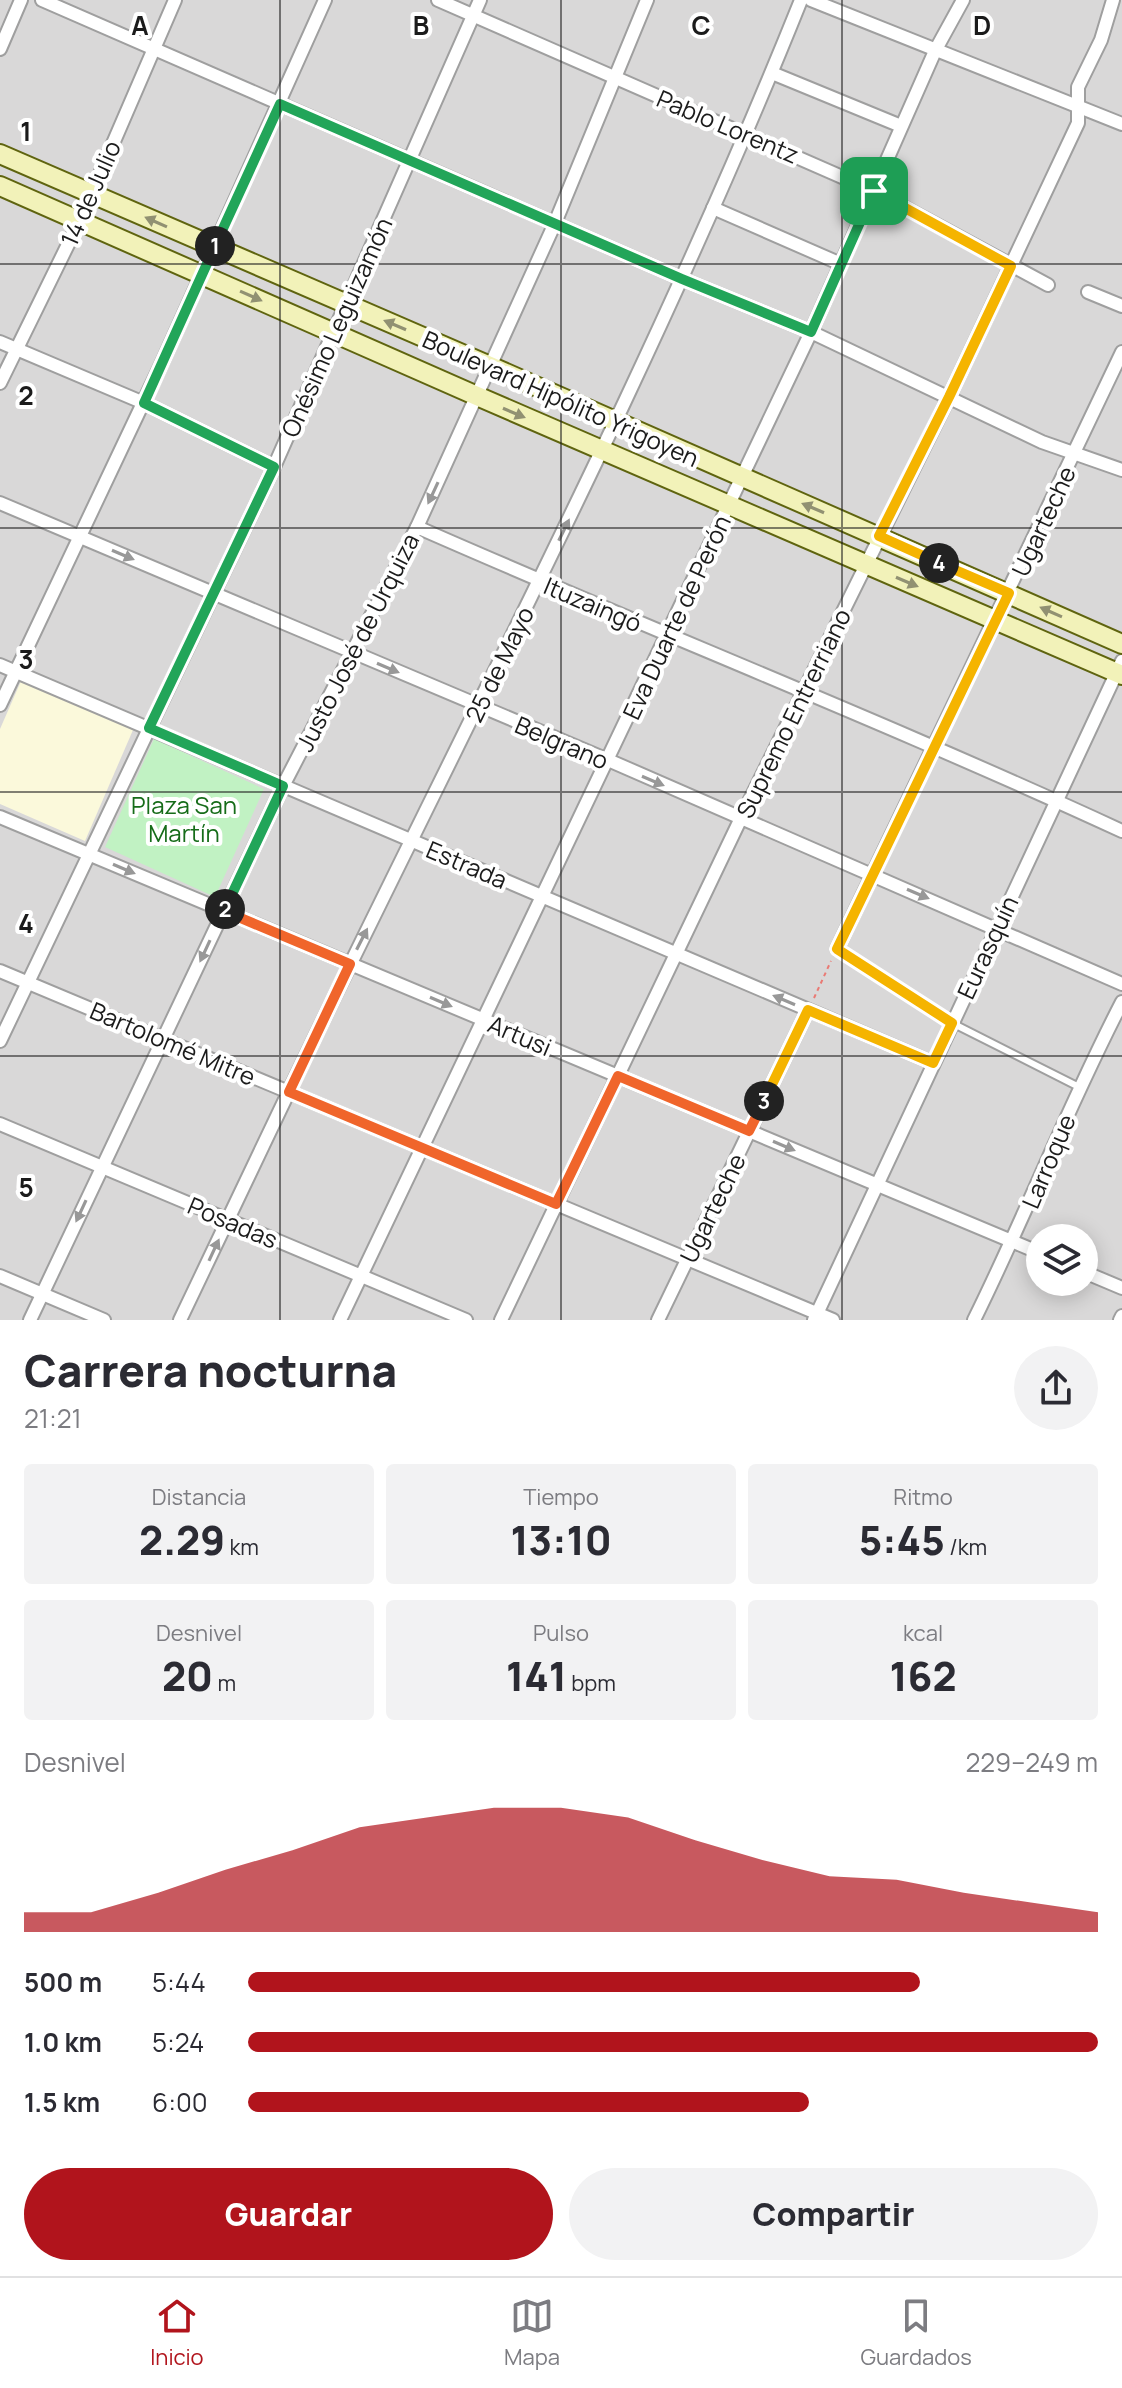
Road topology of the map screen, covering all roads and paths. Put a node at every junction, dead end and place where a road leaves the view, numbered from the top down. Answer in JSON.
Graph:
{"nodes":[{"id":1,"x":21,"y":0,"type":"edge"},
{"id":2,"x":42,"y":0,"type":"edge"},
{"id":3,"x":175,"y":0,"type":"edge"},
{"id":4,"x":325,"y":0,"type":"edge"},
{"id":5,"x":438,"y":0,"type":"edge"},
{"id":6,"x":480,"y":0,"type":"edge"},
{"id":7,"x":647,"y":0,"type":"edge"},
{"id":8,"x":801,"y":0,"type":"edge"},
{"id":9,"x":811,"y":0,"type":"edge"},
{"id":10,"x":963,"y":0,"type":"edge"},
{"id":11,"x":1113,"y":0,"type":"edge"},
{"id":12,"x":473,"y":15,"type":"junction"},
{"id":13,"x":0,"y":49,"type":"edge"},
{"id":14,"x":154,"y":49,"type":"junction"},
{"id":15,"x":935,"y":51,"type":"junction"},
{"id":16,"x":772,"y":73,"type":"junction"},
{"id":17,"x":615,"y":77,"type":"junction"},
{"id":18,"x":280,"y":104,"type":"junction"},
{"id":19,"x":1079,"y":105,"type":"junction"},
{"id":20,"x":1122,"y":124,"type":"edge"},
{"id":21,"x":901,"y":126,"type":"junction"},
{"id":22,"x":746,"y":133,"type":"junction"},
{"id":23,"x":0,"y":154,"type":"edge"},
{"id":24,"x":409,"y":160,"type":"junction"},
{"id":25,"x":0,"y":186,"type":"edge"},
{"id":26,"x":874,"y":191,"type":"junction"},
{"id":27,"x":91,"y":194,"type":"junction"},
{"id":28,"x":713,"y":208,"type":"junction"},
{"id":29,"x":80,"y":220,"type":"junction"},
{"id":30,"x":555,"y":223,"type":"junction"},
{"id":31,"x":215,"y":247,"type":"junction"},
{"id":32,"x":841,"y":264,"type":"junction"},
{"id":33,"x":1011,"y":266,"type":"junction"},
{"id":34,"x":202,"y":274,"type":"junction"},
{"id":35,"x":682,"y":279,"type":"junction"},
{"id":36,"x":1048,"y":285,"type":"dead end"},
{"id":37,"x":1088,"y":292,"type":"dead end"},
{"id":38,"x":346,"y":305,"type":"junction"},
{"id":39,"x":1122,"y":306,"type":"edge"},
{"id":40,"x":334,"y":332,"type":"junction"},
{"id":41,"x":811,"y":332,"type":"junction"},
{"id":42,"x":0,"y":342,"type":"edge"},
{"id":43,"x":16,"y":349,"type":"junction"},
{"id":44,"x":1122,"y":352,"type":"edge"},
{"id":45,"x":490,"y":366,"type":"junction"},
{"id":46,"x":0,"y":383,"type":"edge"},
{"id":47,"x":477,"y":396,"type":"junction"},
{"id":48,"x":949,"y":397,"type":"junction"},
{"id":49,"x":144,"y":403,"type":"junction"},
{"id":50,"x":616,"y":422,"type":"junction"},
{"id":51,"x":602,"y":451,"type":"junction"},
{"id":52,"x":1074,"y":454,"type":"junction"},
{"id":53,"x":274,"y":467,"type":"junction"},
{"id":54,"x":1122,"y":470,"type":"edge"},
{"id":55,"x":742,"y":477,"type":"junction"},
{"id":56,"x":0,"y":503,"type":"edge"},
{"id":57,"x":729,"y":504,"type":"junction"},
{"id":58,"x":417,"y":527,"type":"junction"},
{"id":59,"x":80,"y":536,"type":"junction"},
{"id":60,"x":879,"y":536,"type":"junction"},
{"id":61,"x":866,"y":564,"type":"junction"},
{"id":62,"x":539,"y":581,"type":"junction"},
{"id":63,"x":1009,"y":593,"type":"junction"},
{"id":64,"x":213,"y":594,"type":"junction"},
{"id":65,"x":996,"y":621,"type":"junction"},
{"id":66,"x":666,"y":636,"type":"junction"},
{"id":67,"x":1122,"y":644,"type":"edge"},
{"id":68,"x":351,"y":653,"type":"junction"},
{"id":69,"x":0,"y":665,"type":"edge"},
{"id":70,"x":1121,"y":670,"type":"edge"},
{"id":71,"x":16,"y":672,"type":"junction"},
{"id":72,"x":802,"y":693,"type":"junction"},
{"id":73,"x":0,"y":705,"type":"edge"},
{"id":74,"x":479,"y":707,"type":"junction"},
{"id":75,"x":149,"y":728,"type":"junction"},
{"id":76,"x":934,"y":747,"type":"junction"},
{"id":77,"x":608,"y":760,"type":"junction"},
{"id":78,"x":283,"y":786,"type":"junction"},
{"id":79,"x":1056,"y":800,"type":"junction"},
{"id":80,"x":0,"y":817,"type":"edge"},
{"id":81,"x":741,"y":818,"type":"junction"},
{"id":82,"x":1122,"y":831,"type":"edge"},
{"id":83,"x":412,"y":841,"type":"junction"},
{"id":84,"x":89,"y":854,"type":"junction"},
{"id":85,"x":872,"y":875,"type":"junction"},
{"id":86,"x":543,"y":896,"type":"junction"},
{"id":87,"x":224,"y":911,"type":"junction"},
{"id":88,"x":996,"y":928,"type":"junction"},
{"id":89,"x":837,"y":949,"type":"junction"},
{"id":90,"x":677,"y":954,"type":"junction"},
{"id":91,"x":350,"y":964,"type":"junction"},
{"id":92,"x":0,"y":971,"type":"edge"},
{"id":93,"x":28,"y":983,"type":"junction"},
{"id":94,"x":1122,"y":984,"type":"edge"},
{"id":95,"x":1122,"y":1002,"type":"edge"},
{"id":96,"x":808,"y":1010,"type":"junction"},
{"id":97,"x":483,"y":1020,"type":"junction"},
{"id":98,"x":952,"y":1023,"type":"junction"},
{"id":99,"x":163,"y":1039,"type":"junction"},
{"id":100,"x":0,"y":1041,"type":"edge"},
{"id":101,"x":933,"y":1063,"type":"junction"},
{"id":102,"x":618,"y":1076,"type":"junction"},
{"id":103,"x":1079,"y":1087,"type":"junction"},
{"id":104,"x":289,"y":1092,"type":"junction"},
{"id":105,"x":0,"y":1124,"type":"edge"},
{"id":106,"x":749,"y":1131,"type":"junction"},
{"id":107,"x":422,"y":1148,"type":"junction"},
{"id":108,"x":102,"y":1167,"type":"junction"},
{"id":109,"x":877,"y":1185,"type":"junction"},
{"id":110,"x":556,"y":1204,"type":"junction"},
{"id":111,"x":228,"y":1220,"type":"junction"},
{"id":112,"x":1013,"y":1242,"type":"junction"},
{"id":113,"x":1026,"y":1247,"type":"edge"},
{"id":114,"x":687,"y":1259,"type":"junction"},
{"id":115,"x":0,"y":1276,"type":"edge"},
{"id":116,"x":361,"y":1276,"type":"junction"},
{"id":117,"x":1098,"y":1278,"type":"edge"},
{"id":118,"x":1122,"y":1288,"type":"edge"},
{"id":119,"x":42,"y":1294,"type":"junction"},
{"id":120,"x":815,"y":1317,"type":"edge"},
{"id":121,"x":30,"y":1320,"type":"edge"},
{"id":122,"x":104,"y":1320,"type":"edge"},
{"id":123,"x":180,"y":1320,"type":"edge"},
{"id":124,"x":340,"y":1320,"type":"edge"},
{"id":125,"x":466,"y":1320,"type":"edge"},
{"id":126,"x":501,"y":1320,"type":"edge"},
{"id":127,"x":658,"y":1320,"type":"edge"},
{"id":128,"x":833,"y":1320,"type":"edge"},
{"id":129,"x":974,"y":1320,"type":"edge"}],
"edges":[{"from":1,"to":13,"type":"street"},
{"from":2,"to":14,"type":"street"},
{"from":3,"to":14,"type":"street","name":"14 de Julio"},
{"from":4,"to":18,"type":"street"},
{"from":5,"to":12,"type":"street","name":"Pablo Lorentz"},
{"from":6,"to":12,"type":"street","name":"Onésimo Leguizamón"},
{"from":7,"to":17,"type":"street","name":"Justo José de Urquiza"},
{"from":8,"to":16,"type":"street","name":"25 de Mayo"},
{"from":9,"to":15,"type":"street"},
{"from":10,"to":15,"type":"street","name":"Eva Duarte de Perón"},
{"from":11,"to":19,"type":"street","name":"Supremo Entrerriano"},
{"from":12,"to":17,"type":"street","name":"Pablo Lorentz"},
{"from":12,"to":24,"type":"street","name":"Onésimo Leguizamón"},
{"from":14,"to":18,"type":"street"},
{"from":14,"to":27,"type":"street","name":"14 de Julio"},
{"from":15,"to":19,"type":"street"},
{"from":15,"to":21,"type":"street","name":"Eva Duarte de Perón"},
{"from":16,"to":21,"type":"street"},
{"from":16,"to":22,"type":"street","name":"25 de Mayo"},
{"from":17,"to":22,"type":"street","name":"Pablo Lorentz"},
{"from":17,"to":30,"type":"street","name":"Justo José de Urquiza"},
{"from":18,"to":24,"type":"street"},
{"from":18,"to":31,"type":"street"},
{"from":19,"to":20,"type":"street"},
{"from":19,"to":33,"type":"street","name":"Supremo Entrerriano"},
{"from":21,"to":26,"type":"street","name":"Eva Duarte de Perón"},
{"from":22,"to":26,"type":"street","name":"Pablo Lorentz"},
{"from":22,"to":28,"type":"street","name":"25 de Mayo"},
{"from":23,"to":27,"type":"main road","name":"Boulevard Hipólito Yrigoyen"},
{"from":24,"to":30,"type":"street"},
{"from":24,"to":38,"type":"street","name":"Onésimo Leguizamón"},
{"from":25,"to":29,"type":"main road","name":"Boulevard Hipólito Yrigoyen"},
{"from":26,"to":32,"type":"street","name":"Eva Duarte de Perón"},
{"from":26,"to":33,"type":"street","name":"Pablo Lorentz"},
{"from":27,"to":29,"type":"street","name":"14 de Julio"},
{"from":31,"to":27,"type":"main road","name":"Boulevard Hipólito Yrigoyen","one_way":true},
{"from":28,"to":32,"type":"street"},
{"from":28,"to":35,"type":"street","name":"25 de Mayo"},
{"from":29,"to":34,"type":"main road","name":"Boulevard Hipólito Yrigoyen"},
{"from":29,"to":43,"type":"street","name":"14 de Julio"},
{"from":30,"to":35,"type":"street"},
{"from":30,"to":45,"type":"street","name":"Justo José de Urquiza"},
{"from":31,"to":34,"type":"street"},
{"from":31,"to":38,"type":"main road","name":"Boulevard Hipólito Yrigoyen"},
{"from":32,"to":41,"type":"street","name":"Eva Duarte de Perón"},
{"from":33,"to":36,"type":"street","name":"Pablo Lorentz"},
{"from":33,"to":48,"type":"street","name":"Supremo Entrerriano"},
{"from":34,"to":40,"type":"main road","name":"Boulevard Hipólito Yrigoyen","one_way":true},
{"from":34,"to":49,"type":"street"},
{"from":35,"to":41,"type":"street"},
{"from":35,"to":50,"type":"street","name":"25 de Mayo"},
{"from":37,"to":39,"type":"street"},
{"from":38,"to":40,"type":"street","name":"Onésimo Leguizamón"},
{"from":45,"to":38,"type":"main road","name":"Boulevard Hipólito Yrigoyen","one_way":true},
{"from":40,"to":47,"type":"main road","name":"Boulevard Hipólito Yrigoyen"},
{"from":40,"to":53,"type":"street","name":"Onésimo Leguizamón"},
{"from":41,"to":48,"type":"street"},
{"from":41,"to":55,"type":"street","name":"Eva Duarte de Perón"},
{"from":42,"to":43,"type":"street"},
{"from":43,"to":46,"type":"street","name":"14 de Julio"},
{"from":43,"to":49,"type":"street"},
{"from":44,"to":52,"type":"street","name":"Ugarteche"},
{"from":45,"to":47,"type":"street","name":"Justo José de Urquiza"},
{"from":45,"to":50,"type":"main road","name":"Boulevard Hipólito Yrigoyen"},
{"from":47,"to":51,"type":"main road","name":"Boulevard Hipólito Yrigoyen","one_way":true},
{"from":47,"to":58,"type":"street","name":"Justo José de Urquiza","one_way":true},
{"from":48,"to":52,"type":"street"},
{"from":48,"to":60,"type":"street","name":"Supremo Entrerriano"},
{"from":49,"to":53,"type":"street"},
{"from":49,"to":59,"type":"street"},
{"from":50,"to":51,"type":"street","name":"25 de Mayo"},
{"from":50,"to":55,"type":"main road","name":"Boulevard Hipólito Yrigoyen"},
{"from":51,"to":57,"type":"main road","name":"Boulevard Hipólito Yrigoyen"},
{"from":62,"to":51,"type":"street","name":"25 de Mayo","one_way":true},
{"from":52,"to":54,"type":"street"},
{"from":52,"to":63,"type":"street","name":"Ugarteche"},
{"from":53,"to":64,"type":"street","name":"Onésimo Leguizamón"},
{"from":55,"to":57,"type":"street","name":"Eva Duarte de Perón"},
{"from":60,"to":55,"type":"main road","name":"Boulevard Hipólito Yrigoyen","one_way":true},
{"from":56,"to":59,"type":"street","name":"Belgrano"},
{"from":57,"to":61,"type":"main road","name":"Boulevard Hipólito Yrigoyen"},
{"from":57,"to":66,"type":"street","name":"Eva Duarte de Perón"},
{"from":58,"to":62,"type":"street","name":"Ituzaingó"},
{"from":58,"to":68,"type":"street","name":"Justo José de Urquiza"},
{"from":59,"to":64,"type":"street","name":"Belgrano","one_way":true},
{"from":59,"to":71,"type":"street"},
{"from":60,"to":61,"type":"street","name":"Supremo Entrerriano"},
{"from":60,"to":63,"type":"main road","name":"Boulevard Hipólito Yrigoyen"},
{"from":61,"to":65,"type":"main road","name":"Boulevard Hipólito Yrigoyen","one_way":true},
{"from":61,"to":72,"type":"street","name":"Supremo Entrerriano"},
{"from":62,"to":66,"type":"street","name":"Ituzaingó"},
{"from":62,"to":74,"type":"street","name":"25 de Mayo"},
{"from":63,"to":65,"type":"street","name":"Ugarteche"},
{"from":67,"to":63,"type":"main road","name":"Boulevard Hipólito Yrigoyen","one_way":true},
{"from":64,"to":68,"type":"street","name":"Belgrano"},
{"from":64,"to":75,"type":"street","name":"Onésimo Leguizamón"},
{"from":65,"to":70,"type":"main road","name":"Boulevard Hipólito Yrigoyen"},
{"from":65,"to":76,"type":"street","name":"Ugarteche"},
{"from":66,"to":72,"type":"street","name":"Ituzaingó"},
{"from":66,"to":77,"type":"street","name":"Eva Duarte de Perón"},
{"from":68,"to":74,"type":"street","name":"Belgrano","one_way":true},
{"from":68,"to":78,"type":"street","name":"Justo José de Urquiza"},
{"from":69,"to":71,"type":"street","name":"Estrada"},
{"from":70,"to":79,"type":"street","name":"Eurasquín"},
{"from":71,"to":73,"type":"street"},
{"from":71,"to":75,"type":"street","name":"Estrada"},
{"from":72,"to":76,"type":"street","name":"Ituzaingó"},
{"from":72,"to":81,"type":"street","name":"Supremo Entrerriano"},
{"from":74,"to":77,"type":"street","name":"Belgrano"},
{"from":74,"to":83,"type":"street","name":"25 de Mayo"},
{"from":75,"to":78,"type":"street","name":"Estrada"},
{"from":75,"to":84,"type":"street","name":"Onésimo Leguizamón"},
{"from":76,"to":79,"type":"street","name":"Ituzaingó"},
{"from":76,"to":85,"type":"street","name":"Ugarteche"},
{"from":77,"to":81,"type":"street","name":"Belgrano","one_way":true},
{"from":77,"to":86,"type":"street","name":"Eva Duarte de Perón"},
{"from":78,"to":83,"type":"street","name":"Estrada"},
{"from":78,"to":87,"type":"street","name":"Justo José de Urquiza"},
{"from":79,"to":82,"type":"street","name":"Ituzaingó"},
{"from":79,"to":88,"type":"street","name":"Eurasquín"},
{"from":80,"to":84,"type":"street","name":"Artusi"},
{"from":81,"to":85,"type":"street","name":"Belgrano"},
{"from":81,"to":90,"type":"street","name":"Supremo Entrerriano"},
{"from":83,"to":86,"type":"street","name":"Estrada"},
{"from":91,"to":83,"type":"street","name":"25 de Mayo","one_way":true},
{"from":84,"to":87,"type":"street","name":"Artusi","one_way":true},
{"from":84,"to":93,"type":"street","name":"Onésimo Leguizamón"},
{"from":85,"to":88,"type":"street","name":"Belgrano","one_way":true},
{"from":85,"to":89,"type":"street","name":"Ugarteche"},
{"from":86,"to":90,"type":"street","name":"Estrada"},
{"from":86,"to":97,"type":"street","name":"Eva Duarte de Perón"},
{"from":87,"to":91,"type":"street","name":"Artusi"},
{"from":87,"to":99,"type":"street","name":"Justo José de Urquiza","one_way":true},
{"from":88,"to":94,"type":"street","name":"Belgrano"},
{"from":88,"to":98,"type":"street","name":"Eurasquín"},
{"from":89,"to":96,"type":"path"},
{"from":89,"to":98,"type":"lane"},
{"from":96,"to":90,"type":"street","name":"Estrada","one_way":true},
{"from":90,"to":102,"type":"street","name":"Supremo Entrerriano"},
{"from":91,"to":97,"type":"street","name":"Artusi","one_way":true},
{"from":91,"to":104,"type":"street","name":"25 de Mayo"},
{"from":92,"to":93,"type":"street","name":"Bartolomé Mitre"},
{"from":93,"to":99,"type":"street","name":"Bartolomé Mitre"},
{"from":93,"to":100,"type":"street","name":"Onésimo Leguizamón"},
{"from":95,"to":103,"type":"street","name":"Larroque"},
{"from":96,"to":101,"type":"street","name":"Estrada"},
{"from":96,"to":106,"type":"street","name":"Ugarteche"},
{"from":97,"to":102,"type":"street","name":"Artusi"},
{"from":97,"to":107,"type":"street","name":"Eva Duarte de Perón"},
{"from":98,"to":101,"type":"street","name":"Eurasquín"},
{"from":98,"to":103,"type":"lane"},
{"from":99,"to":104,"type":"street","name":"Bartolomé Mitre"},
{"from":99,"to":108,"type":"street","name":"Justo José de Urquiza"},
{"from":101,"to":109,"type":"street","name":"Eurasquín"},
{"from":102,"to":106,"type":"street","name":"Artusi"},
{"from":102,"to":110,"type":"street","name":"Supremo Entrerriano"},
{"from":103,"to":112,"type":"street","name":"Larroque"},
{"from":104,"to":107,"type":"street","name":"Bartolomé Mitre"},
{"from":104,"to":111,"type":"street","name":"25 de Mayo"},
{"from":105,"to":108,"type":"street","name":"Posadas"},
{"from":106,"to":109,"type":"street","name":"Artusi","one_way":true},
{"from":106,"to":114,"type":"street","name":"Ugarteche"},
{"from":107,"to":110,"type":"street","name":"Bartolomé Mitre"},
{"from":107,"to":116,"type":"street","name":"Eva Duarte de Perón"},
{"from":108,"to":111,"type":"street","name":"Posadas"},
{"from":108,"to":119,"type":"street","name":"Justo José de Urquiza","one_way":true},
{"from":109,"to":112,"type":"street","name":"Artusi"},
{"from":109,"to":120,"type":"street","name":"Eurasquín"},
{"from":110,"to":114,"type":"street","name":"Bartolomé Mitre"},
{"from":110,"to":126,"type":"street","name":"Supremo Entrerriano"},
{"from":111,"to":116,"type":"street","name":"Posadas"},
{"from":123,"to":111,"type":"street","name":"25 de Mayo","one_way":true},
{"from":112,"to":113,"type":"street","name":"Artusi"},
{"from":112,"to":129,"type":"street","name":"Larroque"},
{"from":114,"to":120,"type":"street","name":"Bartolomé Mitre"},
{"from":114,"to":127,"type":"street","name":"Ugarteche"},
{"from":115,"to":119,"type":"street"},
{"from":116,"to":124,"type":"street","name":"Eva Duarte de Perón"},
{"from":116,"to":125,"type":"street","name":"Posadas"},
{"from":117,"to":118,"type":"street"},
{"from":119,"to":121,"type":"street","name":"Justo José de Urquiza"},
{"from":119,"to":122,"type":"street"},
{"from":120,"to":128,"type":"street","name":"Bartolomé Mitre"}]}
